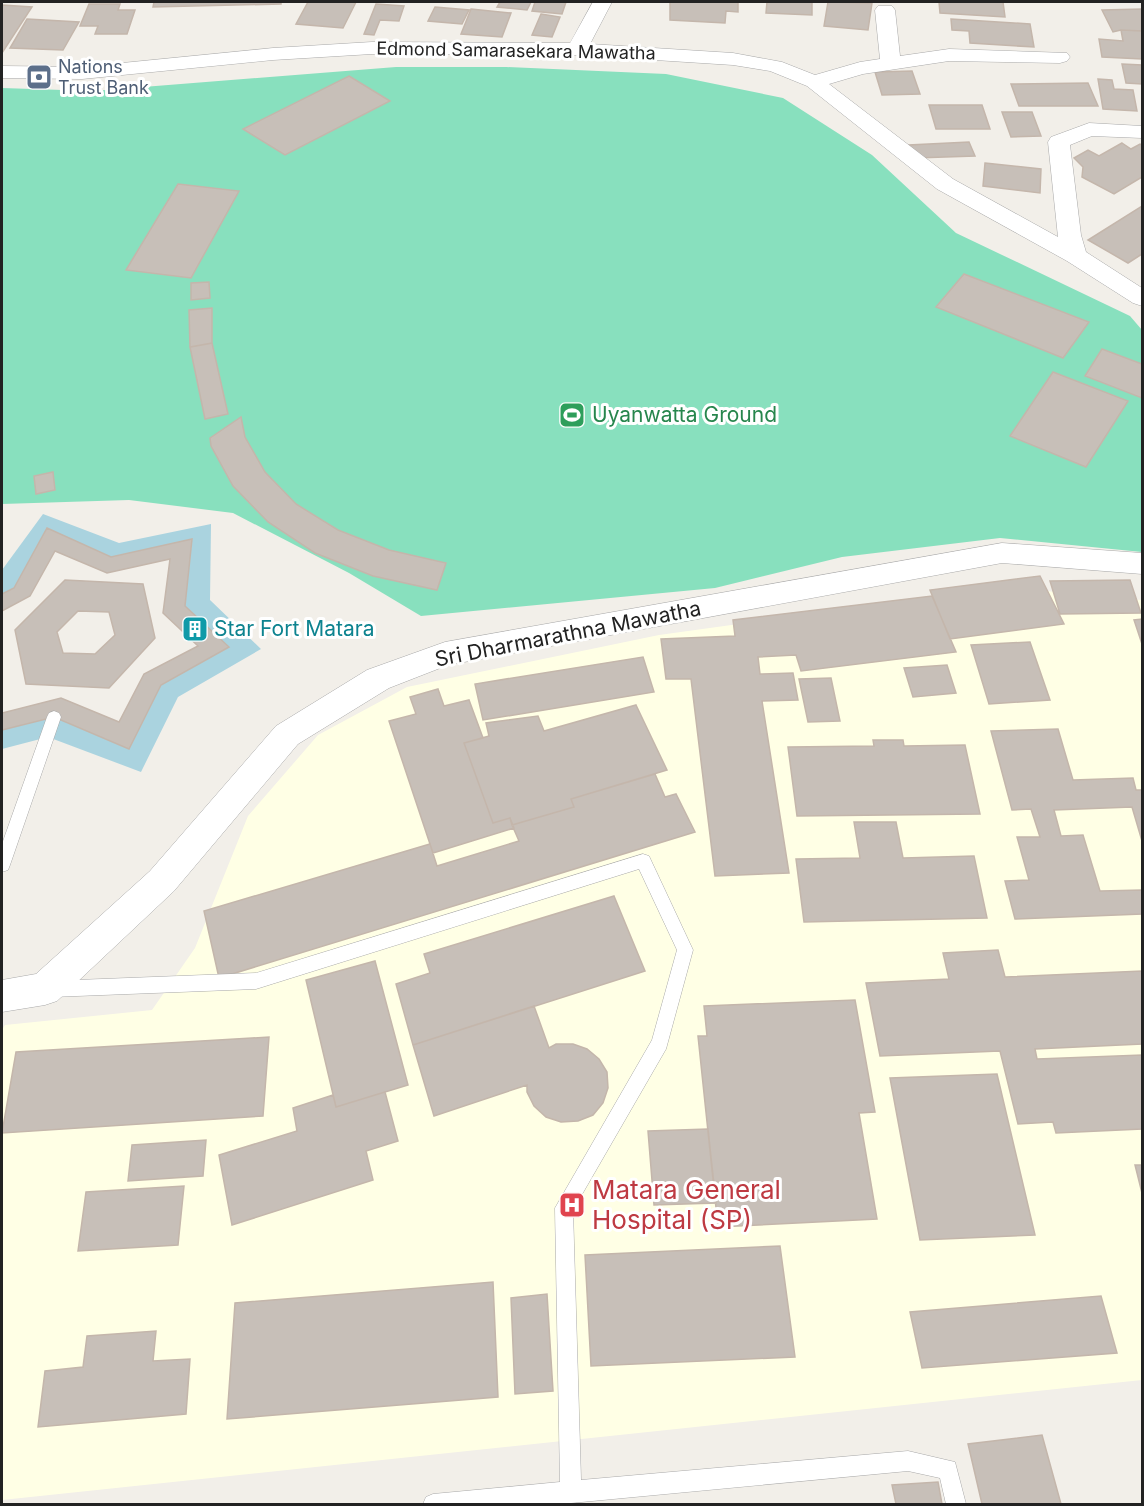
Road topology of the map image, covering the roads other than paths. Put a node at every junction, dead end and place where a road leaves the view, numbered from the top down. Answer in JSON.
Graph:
{"nodes":[{"id":1,"x":602,"y":2,"type":"edge"},
{"id":2,"x":885,"y":10,"type":"dead end"},
{"id":3,"x":577,"y":49,"type":"junction"},
{"id":4,"x":1060,"y":57,"type":"dead end"},
{"id":5,"x":891,"y":64,"type":"junction"},
{"id":6,"x":2,"y":72,"type":"edge"},
{"id":7,"x":814,"y":82,"type":"junction"},
{"id":8,"x":1143,"y":132,"type":"edge"},
{"id":9,"x":1075,"y":256,"type":"junction"},
{"id":10,"x":1143,"y":298,"type":"edge"},
{"id":11,"x":1143,"y":564,"type":"edge"},
{"id":12,"x":54,"y":717,"type":"dead end"},
{"id":13,"x":2,"y":866,"type":"edge"},
{"id":14,"x":45,"y":989,"type":"junction"},
{"id":15,"x":2,"y":996,"type":"edge"},
{"id":16,"x":571,"y":1493,"type":"junction"},
{"id":17,"x":434,"y":1504,"type":"edge"},
{"id":18,"x":956,"y":1504,"type":"edge"}],
"edges":[{"from":1,"to":3,"type":"street"},
{"from":2,"to":5,"type":"street"},
{"from":3,"to":6,"type":"street","name":"Edmond Samarasekara Mawatha"},
{"from":3,"to":7,"type":"street","name":"Edmond Samarasekara Mawatha"},
{"from":4,"to":5,"type":"street"},
{"from":5,"to":7,"type":"street"},
{"from":7,"to":9,"type":"street","name":"Edmond Samarasekara Mawatha"},
{"from":8,"to":9,"type":"street"},
{"from":9,"to":10,"type":"street","name":"Edmond Samarasekara Mawatha"},
{"from":11,"to":14,"type":"street","name":"Sri Dharmarathna Mawatha"},
{"from":12,"to":13,"type":"lane"},
{"from":14,"to":15,"type":"street"},
{"from":14,"to":16,"type":"lane"},
{"from":16,"to":17,"type":"lane"},
{"from":16,"to":18,"type":"lane"}]}
